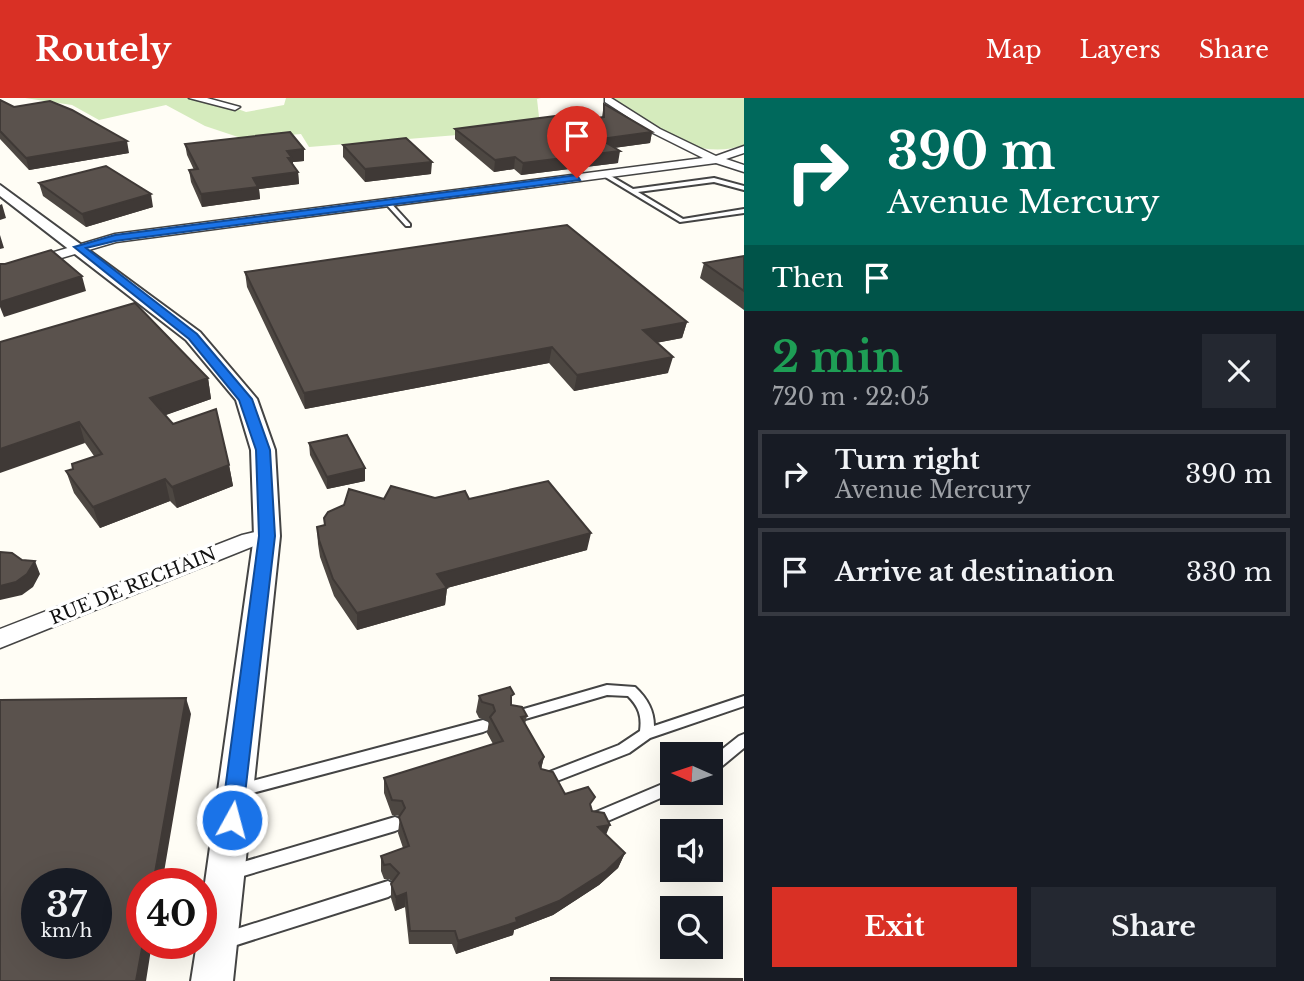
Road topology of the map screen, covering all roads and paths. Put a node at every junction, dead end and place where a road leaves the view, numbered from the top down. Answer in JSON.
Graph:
{"nodes":[{"id":1,"x":194,"y":98,"type":"edge"},
{"id":2,"x":608,"y":100,"type":"dead end"},
{"id":3,"x":234,"y":107,"type":"dead end"},
{"id":4,"x":744,"y":149,"type":"edge"},
{"id":5,"x":714,"y":160,"type":"junction"},
{"id":6,"x":744,"y":169,"type":"edge"},
{"id":7,"x":604,"y":174,"type":"junction"},
{"id":8,"x":0,"y":188,"type":"edge"},
{"id":9,"x":744,"y":188,"type":"edge"},
{"id":10,"x":633,"y":191,"type":"junction"},
{"id":11,"x":387,"y":202,"type":"junction"},
{"id":12,"x":744,"y":211,"type":"edge"},
{"id":13,"x":408,"y":225,"type":"dead end"},
{"id":14,"x":79,"y":247,"type":"junction"},
{"id":15,"x":0,"y":272,"type":"edge"},
{"id":16,"x":267,"y":536,"type":"junction"},
{"id":17,"x":0,"y":639,"type":"edge"},
{"id":18,"x":744,"y":701,"type":"edge"},
{"id":19,"x":515,"y":717,"type":"edge"},
{"id":20,"x":483,"y":726,"type":"dead end"},
{"id":21,"x":646,"y":734,"type":"junction"},
{"id":22,"x":744,"y":740,"type":"edge"},
{"id":23,"x":723,"y":757,"type":"edge"},
{"id":24,"x":544,"y":780,"type":"edge"},
{"id":25,"x":660,"y":791,"type":"edge"},
{"id":26,"x":235,"y":792,"type":"junction"},
{"id":27,"x":594,"y":820,"type":"edge"},
{"id":28,"x":395,"y":824,"type":"dead end"},
{"id":29,"x":225,"y":875,"type":"junction"},
{"id":30,"x":388,"y":889,"type":"dead end"},
{"id":31,"x":217,"y":936,"type":"edge"},
{"id":32,"x":217,"y":944,"type":"edge"},
{"id":33,"x":214,"y":959,"type":"edge"},
{"id":34,"x":212,"y":981,"type":"edge"}],
"edges":[{"from":1,"to":3,"type":"street"},
{"from":2,"to":5,"type":"street"},
{"from":4,"to":5,"type":"street"},
{"from":5,"to":6,"type":"street"},
{"from":5,"to":7,"type":"street"},
{"from":7,"to":10,"type":"lane"},
{"from":7,"to":11,"type":"street"},
{"from":8,"to":14,"type":"street"},
{"from":9,"to":10,"type":"lane"},
{"from":10,"to":12,"type":"lane"},
{"from":11,"to":13,"type":"lane"},
{"from":11,"to":14,"type":"street"},
{"from":14,"to":15,"type":"street"},
{"from":14,"to":16,"type":"street"},
{"from":16,"to":17,"type":"street","name":"RUE DE RECHAIN"},
{"from":16,"to":26,"type":"street"},
{"from":18,"to":21,"type":"lane"},
{"from":19,"to":21,"type":"lane"},
{"from":20,"to":26,"type":"lane"},
{"from":21,"to":24,"type":"lane"},
{"from":22,"to":23,"type":"lane"},
{"from":25,"to":27,"type":"lane"},
{"from":26,"to":29,"type":"street"},
{"from":28,"to":29,"type":"lane"},
{"from":29,"to":31,"type":"street"},
{"from":30,"to":32,"type":"lane"},
{"from":33,"to":34,"type":"street"}]}
